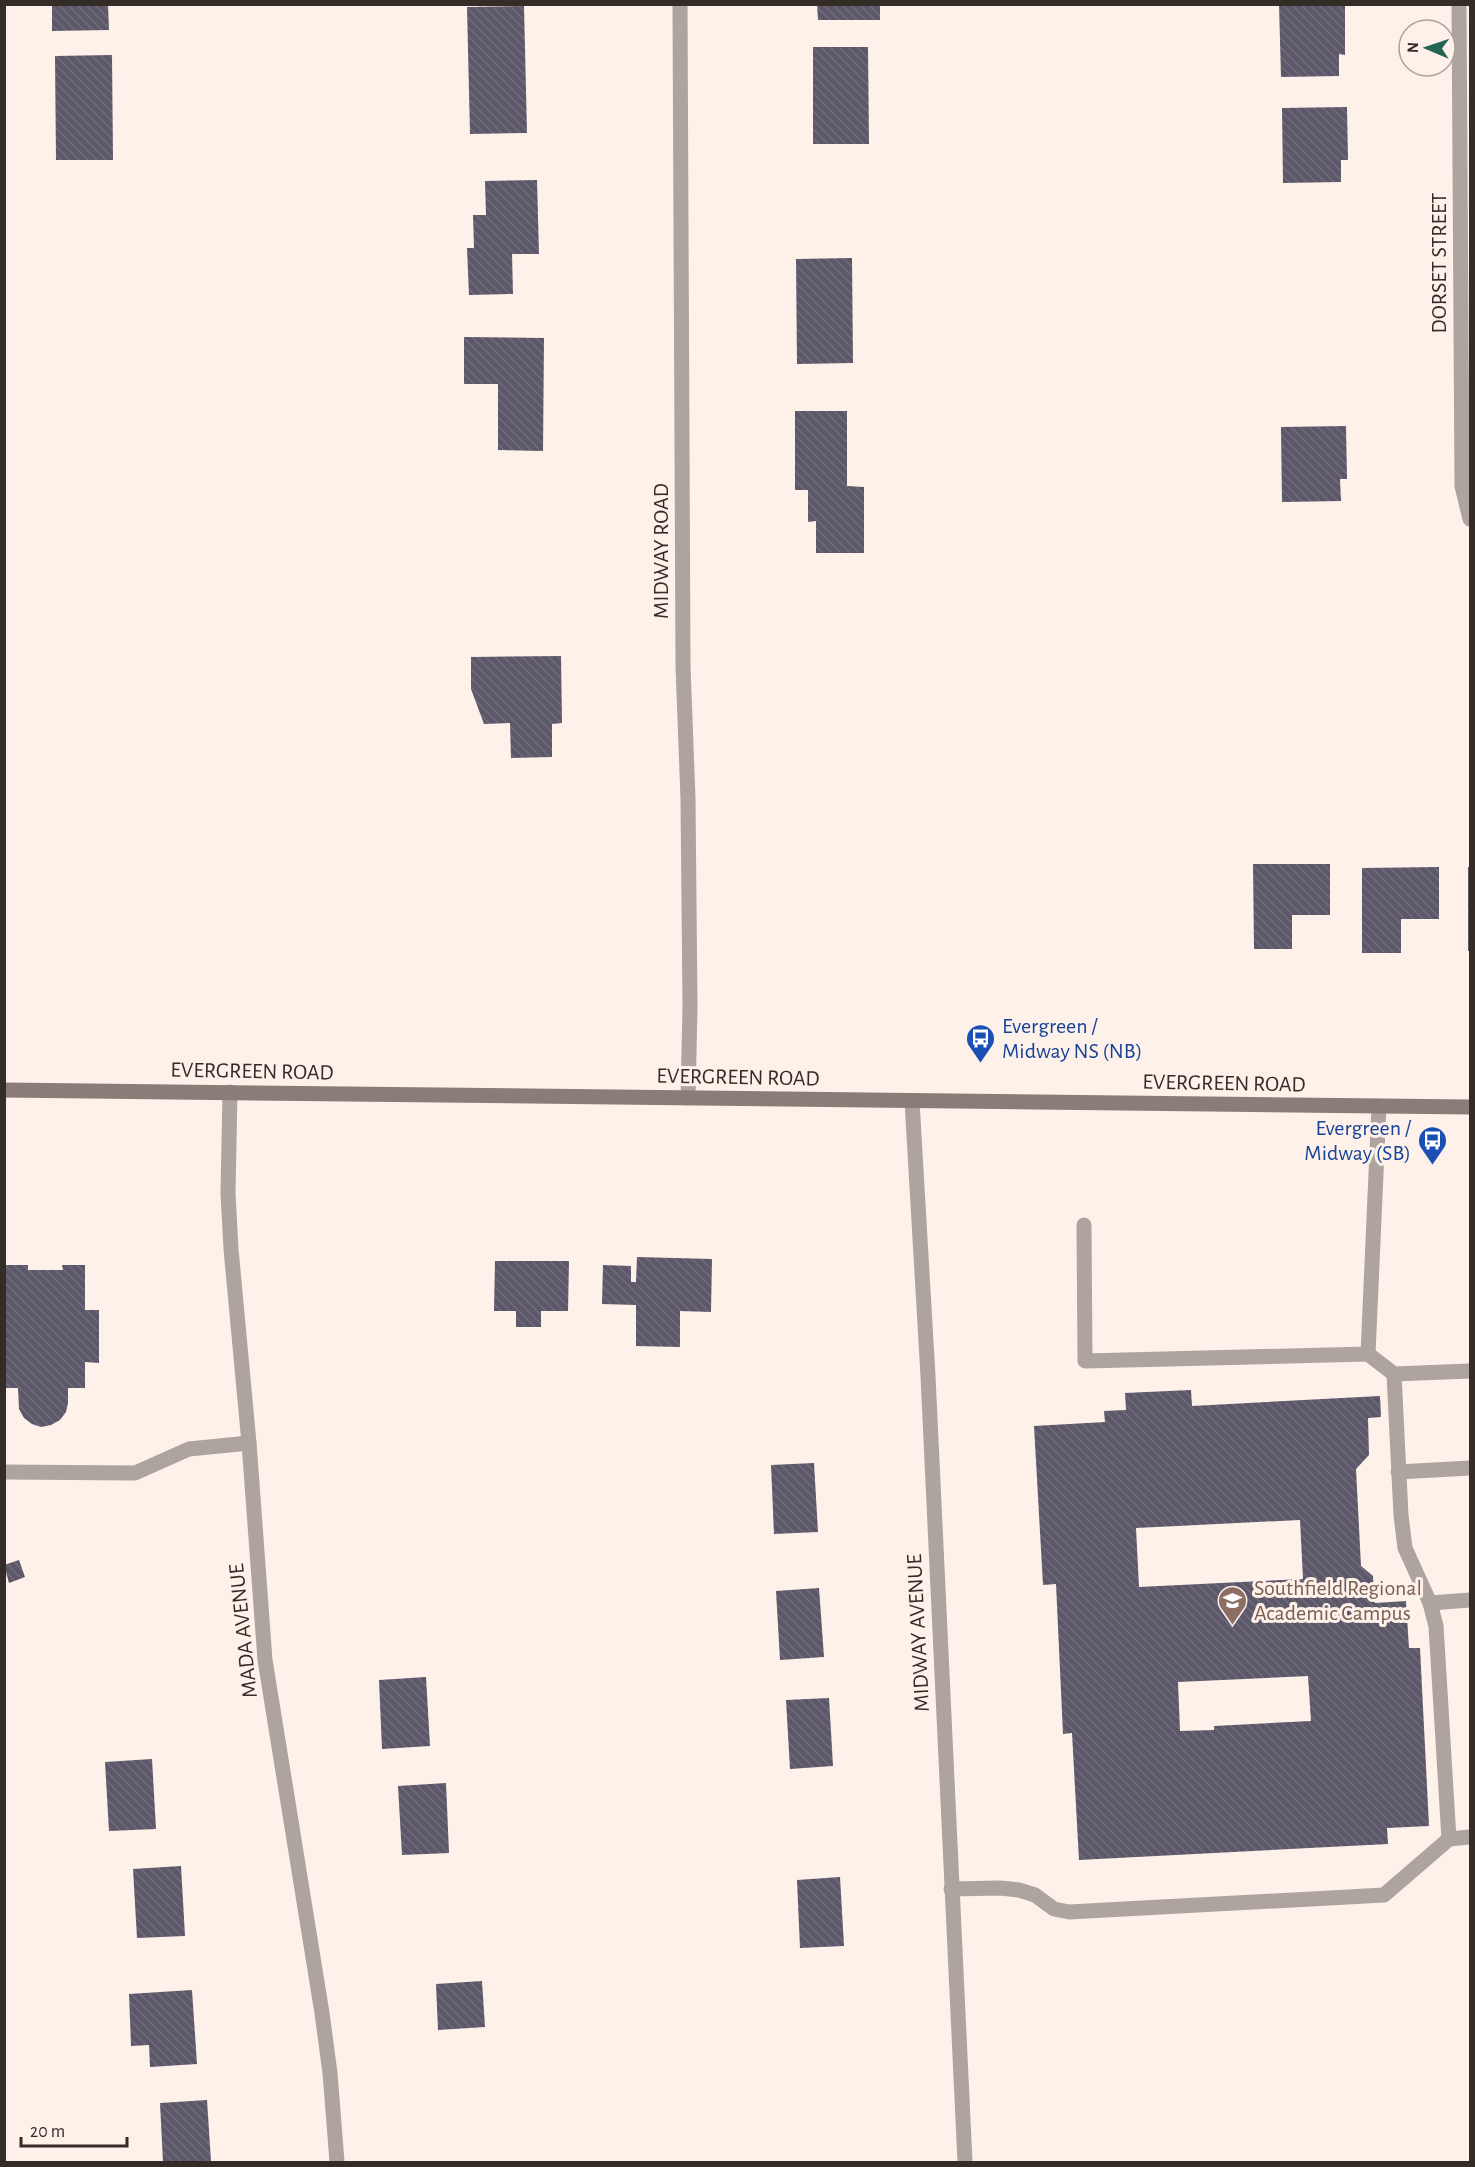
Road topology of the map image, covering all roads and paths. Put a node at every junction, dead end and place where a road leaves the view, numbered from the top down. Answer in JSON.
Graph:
{"nodes":[{"id":1,"x":680,"y":4,"type":"edge"},
{"id":2,"x":1458,"y":4,"type":"edge"},
{"id":3,"x":1470,"y":519,"type":"edge"},
{"id":4,"x":4,"y":1090,"type":"edge"},
{"id":5,"x":230,"y":1092,"type":"junction"},
{"id":6,"x":688,"y":1098,"type":"junction"},
{"id":7,"x":912,"y":1101,"type":"junction"},
{"id":8,"x":1378,"y":1106,"type":"junction"},
{"id":9,"x":1470,"y":1107,"type":"edge"},
{"id":10,"x":1084,"y":1225,"type":"dead end"},
{"id":11,"x":1368,"y":1354,"type":"junction"},
{"id":12,"x":1470,"y":1371,"type":"edge"},
{"id":13,"x":1394,"y":1374,"type":"junction"},
{"id":14,"x":249,"y":1443,"type":"junction"},
{"id":15,"x":1470,"y":1468,"type":"edge"},
{"id":16,"x":4,"y":1472,"type":"edge"},
{"id":17,"x":1398,"y":1472,"type":"junction"},
{"id":18,"x":1470,"y":1600,"type":"edge"},
{"id":19,"x":1430,"y":1603,"type":"junction"},
{"id":20,"x":1470,"y":1838,"type":"edge"},
{"id":21,"x":1449,"y":1839,"type":"junction"},
{"id":22,"x":951,"y":1889,"type":"junction"},
{"id":23,"x":337,"y":2163,"type":"edge"},
{"id":24,"x":965,"y":2163,"type":"edge"}],
"edges":[{"from":1,"to":6,"type":"street","name":"MIDWAY ROAD"},
{"from":2,"to":3,"type":"street","name":"DORSET STREET"},
{"from":4,"to":5,"type":"main road","name":"EVERGREEN ROAD"},
{"from":5,"to":6,"type":"main road","name":"EVERGREEN ROAD"},
{"from":5,"to":14,"type":"street","name":"MADA AVENUE"},
{"from":6,"to":7,"type":"main road","name":"EVERGREEN ROAD"},
{"from":7,"to":8,"type":"main road","name":"EVERGREEN ROAD"},
{"from":7,"to":22,"type":"street","name":"MIDWAY AVENUE"},
{"from":8,"to":9,"type":"main road","name":"EVERGREEN ROAD"},
{"from":8,"to":11,"type":"street"},
{"from":10,"to":11,"type":"street"},
{"from":11,"to":13,"type":"street"},
{"from":12,"to":13,"type":"street"},
{"from":13,"to":17,"type":"street"},
{"from":14,"to":16,"type":"street"},
{"from":14,"to":23,"type":"street","name":"MADA AVENUE"},
{"from":15,"to":17,"type":"street"},
{"from":17,"to":19,"type":"street"},
{"from":18,"to":19,"type":"street"},
{"from":19,"to":21,"type":"street"},
{"from":20,"to":21,"type":"street"},
{"from":21,"to":22,"type":"street"},
{"from":22,"to":24,"type":"street","name":"MIDWAY AVENUE"}]}
